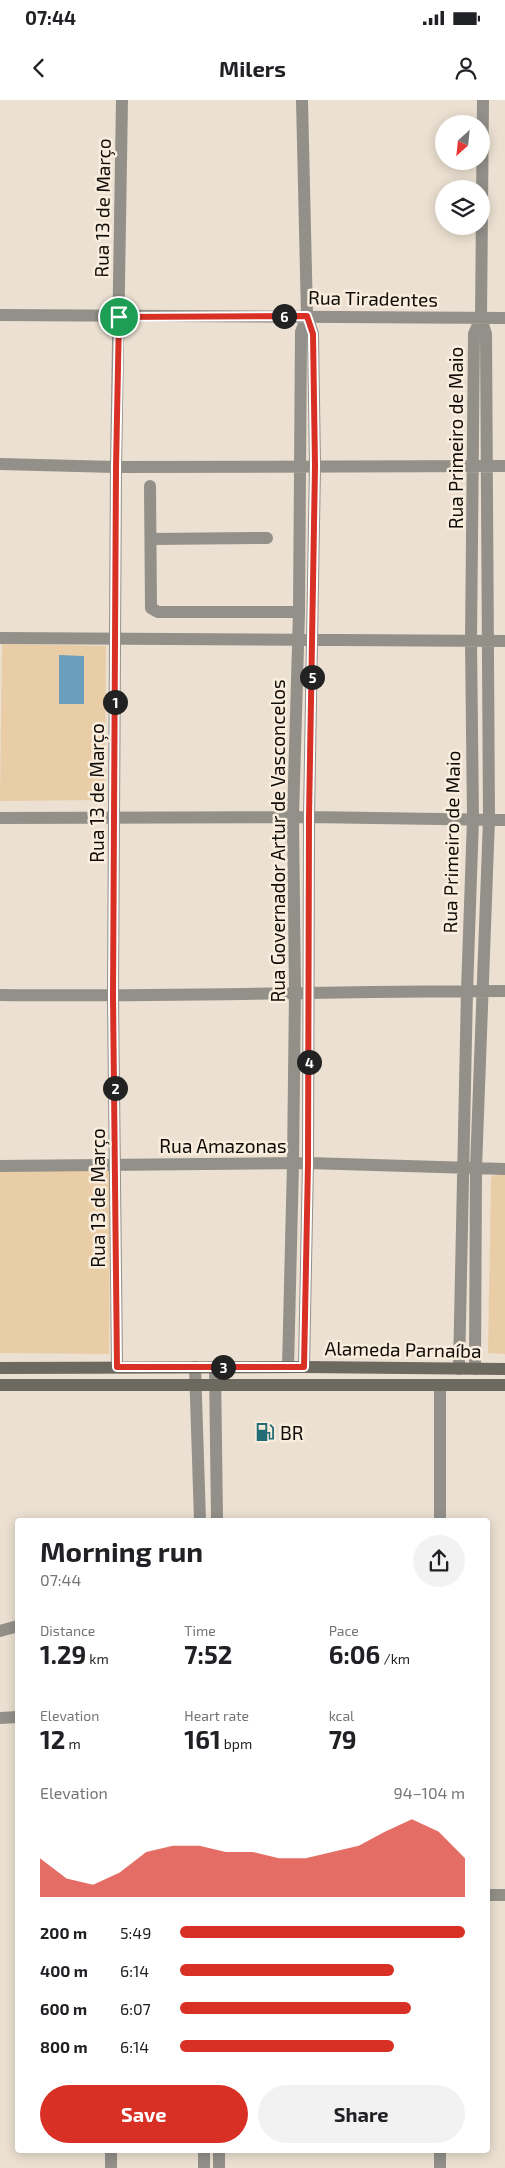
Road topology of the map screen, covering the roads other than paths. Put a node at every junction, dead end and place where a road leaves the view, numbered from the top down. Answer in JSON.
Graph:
{"nodes":[{"id":1,"x":122,"y":100,"type":"edge"},
{"id":2,"x":302,"y":100,"type":"edge"},
{"id":3,"x":483,"y":100,"type":"edge"},
{"id":4,"x":0,"y":315,"type":"edge"},
{"id":5,"x":307,"y":316,"type":"junction"},
{"id":6,"x":119,"y":317,"type":"junction"},
{"id":7,"x":481,"y":318,"type":"junction"},
{"id":8,"x":505,"y":318,"type":"edge"},
{"id":9,"x":0,"y":464,"type":"edge"},
{"id":10,"x":315,"y":466,"type":"junction"},
{"id":11,"x":480,"y":466,"type":"junction"},
{"id":12,"x":505,"y":466,"type":"edge"},
{"id":13,"x":116,"y":467,"type":"junction"},
{"id":14,"x":299,"y":468,"type":"junction"},
{"id":15,"x":150,"y":486,"type":"dead end"},
{"id":16,"x":267,"y":538,"type":"dead end"},
{"id":17,"x":151,"y":539,"type":"junction"},
{"id":18,"x":299,"y":612,"type":"junction"},
{"id":19,"x":0,"y":638,"type":"edge"},
{"id":20,"x":115,"y":639,"type":"junction"},
{"id":21,"x":298,"y":641,"type":"junction"},
{"id":22,"x":312,"y":641,"type":"junction"},
{"id":23,"x":471,"y":641,"type":"junction"},
{"id":24,"x":487,"y":641,"type":"junction"},
{"id":25,"x":505,"y":641,"type":"edge"},
{"id":26,"x":472,"y":700,"type":"junction"},
{"id":27,"x":489,"y":700,"type":"junction"},
{"id":28,"x":114,"y":816,"type":"junction"},
{"id":29,"x":293,"y":817,"type":"junction"},
{"id":30,"x":309,"y":817,"type":"junction"},
{"id":31,"x":0,"y":818,"type":"edge"},
{"id":32,"x":473,"y":819,"type":"junction"},
{"id":33,"x":489,"y":819,"type":"junction"},
{"id":34,"x":505,"y":820,"type":"edge"},
{"id":35,"x":467,"y":991,"type":"junction"},
{"id":36,"x":483,"y":991,"type":"junction"},
{"id":37,"x":505,"y":991,"type":"edge"},
{"id":38,"x":295,"y":992,"type":"junction"},
{"id":39,"x":309,"y":992,"type":"junction"},
{"id":40,"x":0,"y":995,"type":"edge"},
{"id":41,"x":113,"y":996,"type":"junction"},
{"id":42,"x":116,"y":1163,"type":"junction"},
{"id":43,"x":308,"y":1163,"type":"junction"},
{"id":44,"x":293,"y":1164,"type":"junction"},
{"id":45,"x":0,"y":1166,"type":"edge"},
{"id":46,"x":463,"y":1167,"type":"junction"},
{"id":47,"x":476,"y":1168,"type":"junction"},
{"id":48,"x":505,"y":1169,"type":"edge"},
{"id":49,"x":460,"y":1296,"type":"junction"},
{"id":50,"x":475,"y":1296,"type":"junction"},
{"id":51,"x":117,"y":1367,"type":"junction"},
{"id":52,"x":195,"y":1367,"type":"junction"},
{"id":53,"x":215,"y":1367,"type":"junction"},
{"id":54,"x":288,"y":1367,"type":"junction"},
{"id":55,"x":304,"y":1367,"type":"junction"},
{"id":56,"x":0,"y":1368,"type":"edge"},
{"id":57,"x":459,"y":1369,"type":"junction"},
{"id":58,"x":475,"y":1369,"type":"junction"},
{"id":59,"x":505,"y":1370,"type":"edge"},
{"id":60,"x":0,"y":1385,"type":"edge"},
{"id":61,"x":196,"y":1385,"type":"junction"},
{"id":62,"x":440,"y":1385,"type":"junction"},
{"id":63,"x":505,"y":1385,"type":"edge"},
{"id":64,"x":216,"y":1386,"type":"junction"},
{"id":65,"x":200,"y":1518,"type":"edge"},
{"id":66,"x":217,"y":1518,"type":"edge"},
{"id":67,"x":440,"y":1518,"type":"edge"},
{"id":68,"x":15,"y":1627,"type":"edge"},
{"id":69,"x":0,"y":1631,"type":"edge"},
{"id":70,"x":15,"y":1717,"type":"edge"},
{"id":71,"x":0,"y":1718,"type":"edge"},
{"id":72,"x":505,"y":1895,"type":"edge"},
{"id":73,"x":490,"y":1896,"type":"edge"},
{"id":74,"x":111,"y":2153,"type":"edge"},
{"id":75,"x":204,"y":2153,"type":"edge"},
{"id":76,"x":219,"y":2153,"type":"edge"},
{"id":77,"x":440,"y":2153,"type":"edge"},
{"id":78,"x":111,"y":2168,"type":"edge"},
{"id":79,"x":204,"y":2168,"type":"edge"},
{"id":80,"x":219,"y":2168,"type":"edge"},
{"id":81,"x":440,"y":2168,"type":"edge"}],
"edges":[{"from":1,"to":6,"type":"street","name":"Rua 13 de Março"},
{"from":2,"to":5,"type":"street","name":"Rua Governador Artur de Vasconcelos"},
{"from":3,"to":7,"type":"street","name":"Rua Primeiro de Maio"},
{"from":4,"to":6,"type":"street","name":"Rua Tiradentes"},
{"from":5,"to":6,"type":"street","name":"Rua Tiradentes"},
{"from":5,"to":7,"type":"street","name":"Rua Tiradentes"},
{"from":5,"to":10,"type":"street","name":"Rua Governador Artur de Vasconcelos"},
{"from":5,"to":14,"type":"street","name":"Rua Governador Artur de Vasconcelos"},
{"from":6,"to":13,"type":"street","name":"Rua 13 de Março"},
{"from":7,"to":8,"type":"street","name":"Rua Tiradentes"},
{"from":7,"to":11,"type":"street","name":"Rua Primeiro de Maio"},
{"from":9,"to":13,"type":"street"},
{"from":10,"to":11,"type":"street"},
{"from":10,"to":14,"type":"street"},
{"from":10,"to":22,"type":"street","name":"Rua Governador Artur de Vasconcelos"},
{"from":11,"to":12,"type":"street"},
{"from":11,"to":23,"type":"street","name":"Rua Primeiro de Maio"},
{"from":11,"to":24,"type":"street","name":"Rua Primeiro de Maio"},
{"from":13,"to":14,"type":"street"},
{"from":13,"to":20,"type":"street","name":"Rua 13 de Março"},
{"from":14,"to":18,"type":"street","name":"Rua Governador Artur de Vasconcelos"},
{"from":15,"to":17,"type":"street"},
{"from":16,"to":17,"type":"street"},
{"from":17,"to":18,"type":"street"},
{"from":18,"to":21,"type":"street","name":"Rua Governador Artur de Vasconcelos"},
{"from":19,"to":20,"type":"street"},
{"from":20,"to":21,"type":"street"},
{"from":20,"to":28,"type":"street","name":"Rua 13 de Março"},
{"from":21,"to":22,"type":"street"},
{"from":21,"to":29,"type":"street","name":"Rua Governador Artur de Vasconcelos"},
{"from":22,"to":23,"type":"street"},
{"from":22,"to":30,"type":"street","name":"Rua Governador Artur de Vasconcelos"},
{"from":23,"to":24,"type":"street"},
{"from":23,"to":26,"type":"street","name":"Rua Primeiro de Maio"},
{"from":24,"to":25,"type":"street"},
{"from":24,"to":27,"type":"street","name":"Rua Primeiro de Maio"},
{"from":26,"to":27,"type":"street"},
{"from":26,"to":32,"type":"street","name":"Rua Primeiro de Maio"},
{"from":27,"to":33,"type":"street","name":"Rua Primeiro de Maio"},
{"from":28,"to":29,"type":"street"},
{"from":28,"to":31,"type":"street"},
{"from":28,"to":41,"type":"street","name":"Rua 13 de Março"},
{"from":29,"to":30,"type":"street"},
{"from":29,"to":38,"type":"street","name":"Rua Governador Artur de Vasconcelos"},
{"from":30,"to":32,"type":"street"},
{"from":30,"to":39,"type":"street","name":"Rua Governador Artur de Vasconcelos"},
{"from":32,"to":33,"type":"street"},
{"from":32,"to":35,"type":"street","name":"Rua Primeiro de Maio"},
{"from":33,"to":34,"type":"street"},
{"from":33,"to":36,"type":"street","name":"Rua Primeiro de Maio"},
{"from":35,"to":36,"type":"street"},
{"from":35,"to":39,"type":"street"},
{"from":35,"to":46,"type":"street","name":"Rua Primeiro de Maio"},
{"from":36,"to":37,"type":"street"},
{"from":36,"to":47,"type":"street","name":"Rua Primeiro de Maio"},
{"from":38,"to":39,"type":"street"},
{"from":38,"to":41,"type":"street"},
{"from":38,"to":44,"type":"street","name":"Rua Governador Artur de Vasconcelos"},
{"from":39,"to":43,"type":"street","name":"Rua Governador Artur de Vasconcelos"},
{"from":40,"to":41,"type":"street"},
{"from":41,"to":42,"type":"street","name":"Rua 13 de Março"},
{"from":42,"to":44,"type":"street","name":"Rua Amazonas"},
{"from":42,"to":45,"type":"street","name":"Rua Amazonas"},
{"from":42,"to":51,"type":"street","name":"Rua 13 de Março"},
{"from":43,"to":44,"type":"street","name":"Rua Amazonas"},
{"from":43,"to":46,"type":"street","name":"Rua Amazonas"},
{"from":43,"to":55,"type":"street","name":"Rua Governador Artur de Vasconcelos"},
{"from":44,"to":54,"type":"street","name":"Rua Governador Artur de Vasconcelos"},
{"from":46,"to":47,"type":"street","name":"Rua Amazonas"},
{"from":46,"to":49,"type":"street","name":"Rua Primeiro de Maio"},
{"from":47,"to":48,"type":"street","name":"Rua Amazonas"},
{"from":47,"to":50,"type":"street","name":"Rua Primeiro de Maio"},
{"from":49,"to":50,"type":"street"},
{"from":49,"to":57,"type":"street","name":"Rua Primeiro de Maio"},
{"from":50,"to":58,"type":"street","name":"Rua Primeiro de Maio"},
{"from":51,"to":52,"type":"main road","name":"Alameda Parnaíba"},
{"from":51,"to":56,"type":"main road","name":"Alameda Parnaíba"},
{"from":52,"to":53,"type":"main road","name":"Alameda Parnaíba"},
{"from":52,"to":61,"type":"street"},
{"from":53,"to":54,"type":"main road","name":"Alameda Parnaíba"},
{"from":53,"to":64,"type":"street"},
{"from":54,"to":55,"type":"main road","name":"Alameda Parnaíba"},
{"from":55,"to":57,"type":"main road","name":"Alameda Parnaíba"},
{"from":57,"to":58,"type":"main road","name":"Alameda Parnaíba"},
{"from":58,"to":59,"type":"main road","name":"Alameda Parnaíba"},
{"from":60,"to":61,"type":"main road","name":"Alameda Parnaíba"},
{"from":61,"to":64,"type":"main road","name":"Alameda Parnaíba"},
{"from":61,"to":65,"type":"street"},
{"from":62,"to":63,"type":"main road","name":"Alameda Parnaíba"},
{"from":62,"to":64,"type":"main road","name":"Alameda Parnaíba"},
{"from":62,"to":67,"type":"street"},
{"from":64,"to":66,"type":"street"},
{"from":68,"to":69,"type":"street"},
{"from":70,"to":71,"type":"street"},
{"from":72,"to":73,"type":"street"},
{"from":74,"to":78,"type":"street"},
{"from":75,"to":79,"type":"street"},
{"from":76,"to":80,"type":"street"},
{"from":77,"to":81,"type":"street"}]}
